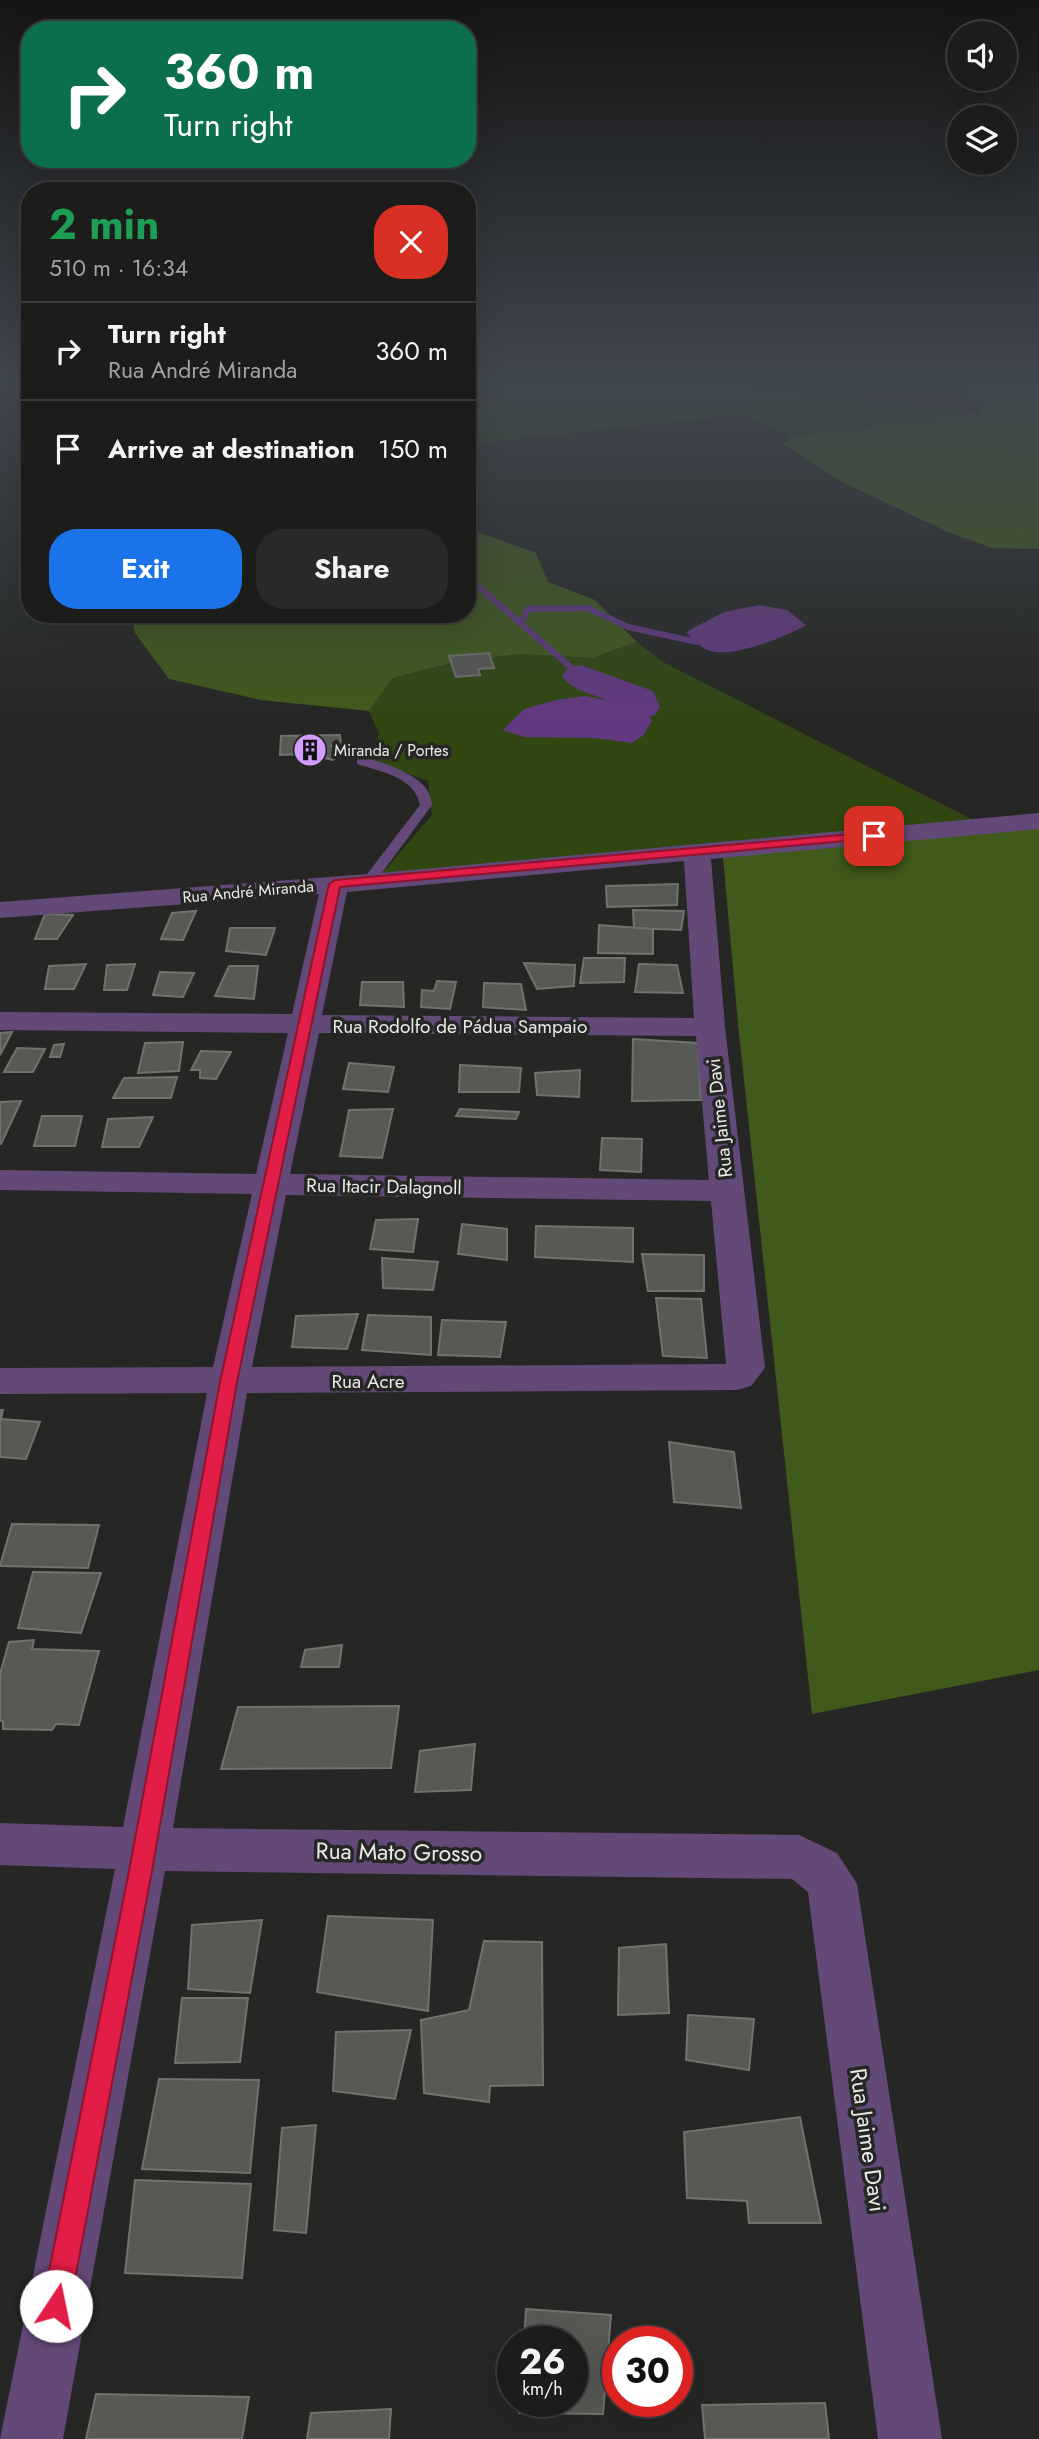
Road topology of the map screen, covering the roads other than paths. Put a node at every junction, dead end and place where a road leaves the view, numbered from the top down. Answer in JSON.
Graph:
{"nodes":[{"id":1,"x":361,"y":761,"type":"dead end"},
{"id":2,"x":1039,"y":821,"type":"edge"},
{"id":3,"x":697,"y":853,"type":"junction"},
{"id":4,"x":351,"y":883,"type":"junction"},
{"id":5,"x":0,"y":911,"type":"edge"},
{"id":6,"x":0,"y":1021,"type":"edge"},
{"id":7,"x":306,"y":1026,"type":"junction"},
{"id":8,"x":710,"y":1027,"type":"junction"},
{"id":9,"x":0,"y":1180,"type":"edge"},
{"id":10,"x":270,"y":1184,"type":"junction"},
{"id":11,"x":726,"y":1191,"type":"junction"},
{"id":12,"x":737,"y":1377,"type":"joint"},
{"id":13,"x":0,"y":1381,"type":"edge"},
{"id":14,"x":229,"y":1382,"type":"junction"},
{"id":15,"x":0,"y":1844,"type":"edge"},
{"id":16,"x":144,"y":1849,"type":"junction"},
{"id":17,"x":799,"y":1857,"type":"joint"},
{"id":18,"x":30,"y":2439,"type":"edge"},
{"id":19,"x":911,"y":2439,"type":"edge"}],
"edges":[{"from":1,"to":4,"type":"lane"},
{"from":2,"to":3,"type":"street","name":"Rua André Miranda"},
{"from":3,"to":4,"type":"street","name":"Rua André Miranda"},
{"from":3,"to":8,"type":"street","name":"Rua Jaime Davi"},
{"from":4,"to":5,"type":"street","name":"Rua André Miranda"},
{"from":4,"to":7,"type":"street"},
{"from":6,"to":7,"type":"street","name":"Rua Rodolfo de Pádua Sampaio"},
{"from":7,"to":8,"type":"street","name":"Rua Rodolfo de Pádua Sampaio"},
{"from":7,"to":10,"type":"street"},
{"from":8,"to":11,"type":"street","name":"Rua Jaime Davi"},
{"from":9,"to":10,"type":"street","name":"Rua Itacir Dalagnoll"},
{"from":10,"to":11,"type":"street","name":"Rua Itacir Dalagnoll"},
{"from":10,"to":14,"type":"street"},
{"from":11,"to":12,"type":"street","name":"Rua Jaime Davi"},
{"from":12,"to":14,"type":"street","name":"Rua Acre"},
{"from":13,"to":14,"type":"street","name":"Rua Acre"},
{"from":14,"to":16,"type":"street"},
{"from":15,"to":16,"type":"street","name":"Rua Mato Grosso"},
{"from":16,"to":17,"type":"street","name":"Rua Mato Grosso"},
{"from":16,"to":18,"type":"street"},
{"from":17,"to":19,"type":"street","name":"Rua Jaime Davi"}]}
